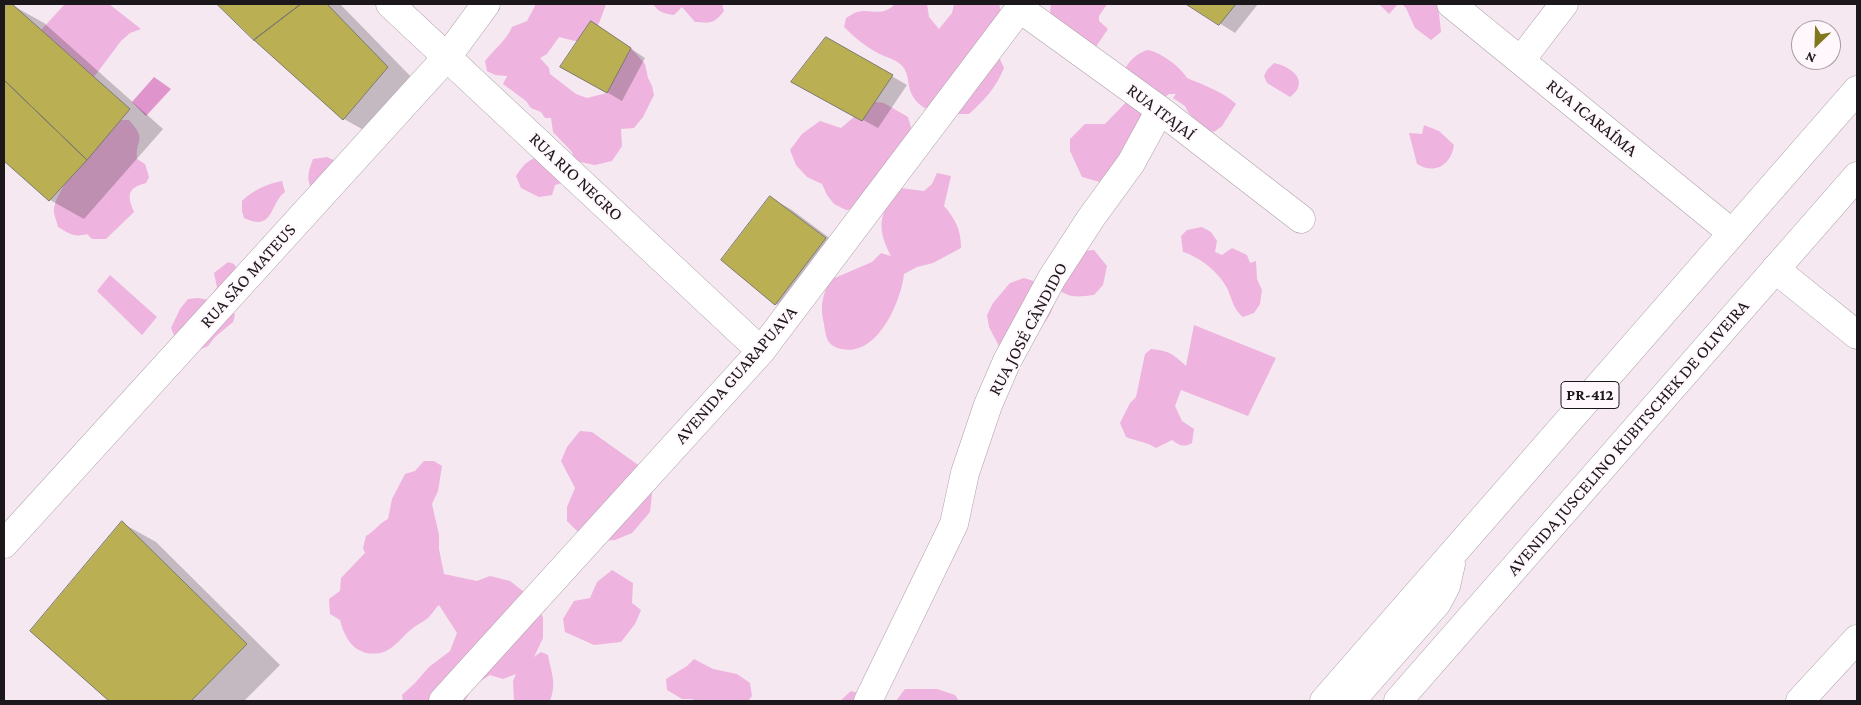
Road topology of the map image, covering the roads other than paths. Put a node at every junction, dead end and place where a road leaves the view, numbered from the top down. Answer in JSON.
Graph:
{"nodes":[{"id":1,"x":390,"y":4,"type":"edge"},
{"id":2,"x":486,"y":4,"type":"edge"},
{"id":3,"x":1451,"y":4,"type":"edge"},
{"id":4,"x":1564,"y":4,"type":"edge"},
{"id":5,"x":1021,"y":6,"type":"edge"},
{"id":6,"x":447,"y":57,"type":"junction"},
{"id":7,"x":1521,"y":60,"type":"junction"},
{"id":8,"x":1857,"y":90,"type":"edge"},
{"id":9,"x":1160,"y":110,"type":"junction"},
{"id":10,"x":1857,"y":176,"type":"edge"},
{"id":11,"x":1301,"y":219,"type":"dead end"},
{"id":12,"x":1732,"y":233,"type":"junction"},
{"id":13,"x":1776,"y":269,"type":"junction"},
{"id":14,"x":1857,"y":335,"type":"edge"},
{"id":15,"x":761,"y":351,"type":"junction"},
{"id":16,"x":4,"y":544,"type":"edge"},
{"id":17,"x":1454,"y":552,"type":"junction"},
{"id":18,"x":1857,"y":639,"type":"edge"},
{"id":19,"x":443,"y":701,"type":"edge"},
{"id":20,"x":868,"y":701,"type":"edge"},
{"id":21,"x":1324,"y":701,"type":"edge"},
{"id":22,"x":1352,"y":701,"type":"edge"},
{"id":23,"x":1398,"y":701,"type":"edge"},
{"id":24,"x":1800,"y":701,"type":"edge"}],
"edges":[{"from":1,"to":6,"type":"street","name":"RUA RIO NEGRO"},
{"from":2,"to":6,"type":"street","name":"RUA SÃO MATEUS"},
{"from":3,"to":7,"type":"street","name":"RUA ICARAÍMA"},
{"from":4,"to":7,"type":"street"},
{"from":5,"to":9,"type":"street","name":"RUA ITAJAÍ"},
{"from":5,"to":15,"type":"street","name":"AVENIDA GUARAPUAVA"},
{"from":6,"to":15,"type":"street","name":"RUA RIO NEGRO"},
{"from":6,"to":16,"type":"street","name":"RUA SÃO MATEUS"},
{"from":7,"to":12,"type":"street","name":"RUA ICARAÍMA"},
{"from":8,"to":12,"type":"street","number":"PR-412"},
{"from":9,"to":11,"type":"street","name":"RUA ITAJAÍ"},
{"from":9,"to":20,"type":"street","name":"RUA JOSÉ CÂNDIDO"},
{"from":10,"to":13,"type":"street","name":"AVENIDA JUSCELINO KUBITSCHEK DE OLIVEIRA"},
{"from":12,"to":17,"type":"street","number":"PR-412"},
{"from":13,"to":14,"type":"street"},
{"from":13,"to":23,"type":"street","name":"AVENIDA JUSCELINO KUBITSCHEK DE OLIVEIRA"},
{"from":15,"to":19,"type":"street","name":"AVENIDA GUARAPUAVA"},
{"from":17,"to":21,"type":"street","number":"PR-412"},
{"from":17,"to":22,"type":"street"},
{"from":18,"to":24,"type":"street"}]}
